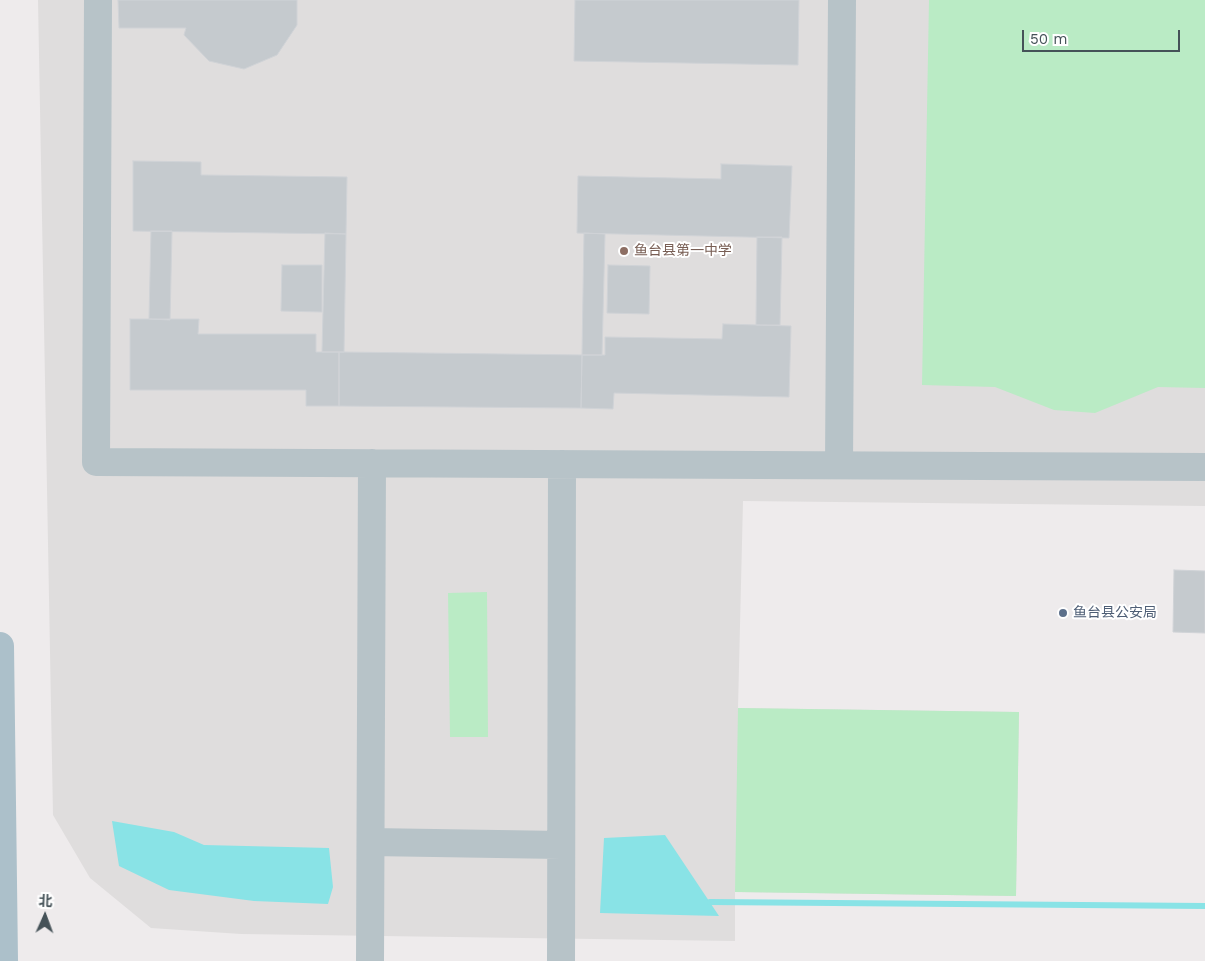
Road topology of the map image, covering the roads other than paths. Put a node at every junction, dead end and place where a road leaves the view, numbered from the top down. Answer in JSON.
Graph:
{"nodes":[{"id":1,"x":98,"y":0,"type":"edge"},
{"id":2,"x":842,"y":0,"type":"edge"},
{"id":3,"x":372,"y":463,"type":"junction"},
{"id":4,"x":562,"y":464,"type":"junction"},
{"id":5,"x":839,"y":465,"type":"junction"},
{"id":6,"x":1205,"y":467,"type":"edge"},
{"id":7,"x":0,"y":646,"type":"edge"},
{"id":8,"x":371,"y":842,"type":"junction"},
{"id":9,"x":561,"y":845,"type":"junction"},
{"id":10,"x":4,"y":961,"type":"edge"},
{"id":11,"x":370,"y":961,"type":"edge"},
{"id":12,"x":560,"y":961,"type":"edge"}],
"edges":[{"from":1,"to":3,"type":"lane"},
{"from":2,"to":5,"type":"lane"},
{"from":3,"to":4,"type":"lane"},
{"from":3,"to":8,"type":"lane"},
{"from":4,"to":5,"type":"lane"},
{"from":4,"to":9,"type":"lane"},
{"from":5,"to":6,"type":"lane"},
{"from":7,"to":10,"type":"main road"},
{"from":8,"to":9,"type":"lane"},
{"from":8,"to":11,"type":"lane"},
{"from":9,"to":12,"type":"lane"}]}
